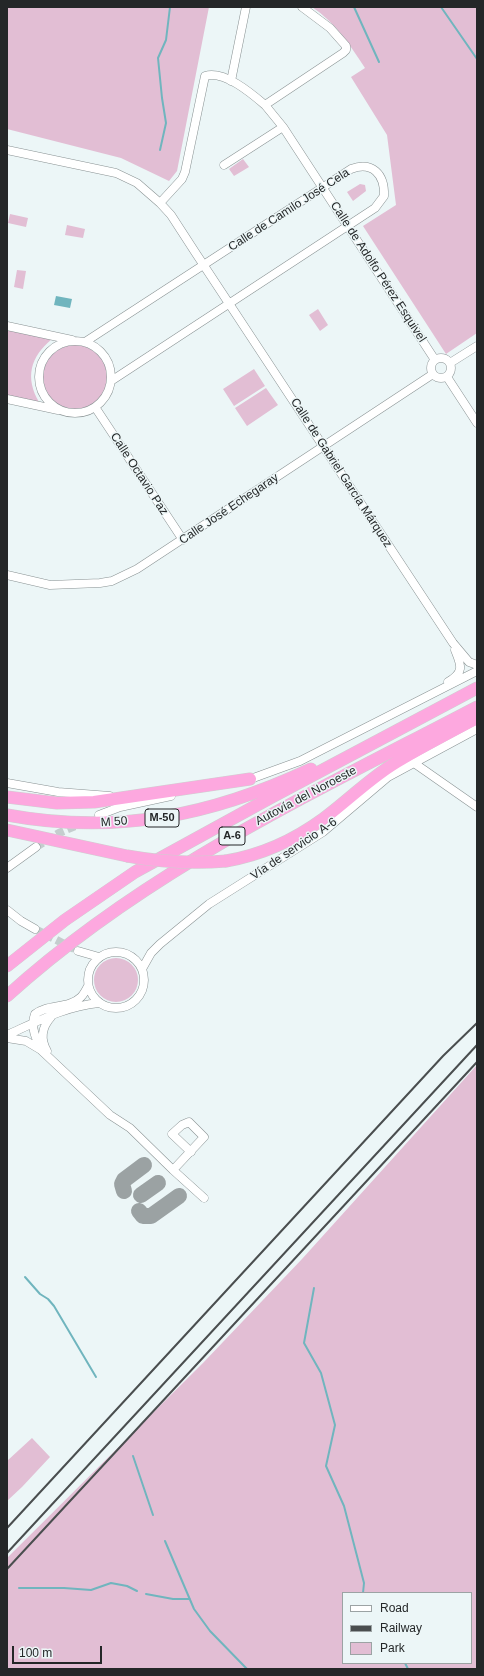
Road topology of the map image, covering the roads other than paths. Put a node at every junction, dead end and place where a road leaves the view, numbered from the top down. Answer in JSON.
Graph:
{"nodes":[{"id":1,"x":246,"y":7,"type":"edge"},
{"id":2,"x":302,"y":7,"type":"edge"},
{"id":3,"x":231,"y":81,"type":"junction"},
{"id":4,"x":265,"y":105,"type":"junction"},
{"id":5,"x":283,"y":127,"type":"junction"},
{"id":6,"x":7,"y":150,"type":"edge"},
{"id":7,"x":224,"y":165,"type":"dead end"},
{"id":8,"x":322,"y":188,"type":"junction"},
{"id":9,"x":160,"y":203,"type":"junction"},
{"id":10,"x":348,"y":226,"type":"junction"},
{"id":11,"x":204,"y":265,"type":"junction"},
{"id":12,"x":229,"y":304,"type":"junction"},
{"id":13,"x":7,"y":326,"type":"edge"},
{"id":14,"x":75,"y":341,"type":"junction"},
{"id":15,"x":85,"y":342,"type":"junction"},
{"id":16,"x":477,"y":346,"type":"edge"},
{"id":17,"x":435,"y":360,"type":"junction"},
{"id":18,"x":450,"y":363,"type":"junction"},
{"id":19,"x":433,"y":374,"type":"junction"},
{"id":20,"x":447,"y":377,"type":"junction"},
{"id":21,"x":111,"y":381,"type":"junction"},
{"id":22,"x":7,"y":399,"type":"edge"},
{"id":23,"x":95,"y":407,"type":"junction"},
{"id":24,"x":63,"y":410,"type":"junction"},
{"id":25,"x":477,"y":423,"type":"edge"},
{"id":26,"x":324,"y":446,"type":"junction"},
{"id":27,"x":183,"y":540,"type":"junction"},
{"id":28,"x":7,"y":574,"type":"edge"},
{"id":29,"x":453,"y":643,"type":"junction"},
{"id":30,"x":477,"y":664,"type":"edge"},
{"id":31,"x":477,"y":671,"type":"edge"},
{"id":32,"x":477,"y":688,"type":"edge"},
{"id":33,"x":453,"y":701,"type":"junction"},
{"id":34,"x":477,"y":707,"type":"edge"},
{"id":35,"x":477,"y":718,"type":"edge"},
{"id":36,"x":376,"y":723,"type":"junction"},
{"id":37,"x":477,"y":729,"type":"edge"},
{"id":38,"x":414,"y":763,"type":"junction"},
{"id":39,"x":250,"y":779,"type":"junction"},
{"id":40,"x":7,"y":783,"type":"edge"},
{"id":41,"x":7,"y":797,"type":"edge"},
{"id":42,"x":129,"y":797,"type":"junction"},
{"id":43,"x":477,"y":807,"type":"edge"},
{"id":44,"x":7,"y":815,"type":"edge"},
{"id":45,"x":99,"y":815,"type":"dead end"},
{"id":46,"x":7,"y":830,"type":"edge"},
{"id":47,"x":7,"y":834,"type":"edge"},
{"id":48,"x":36,"y":848,"type":"tunnel mouth"},
{"id":49,"x":127,"y":856,"type":"junction"},
{"id":50,"x":7,"y":868,"type":"edge"},
{"id":51,"x":7,"y":910,"type":"edge"},
{"id":52,"x":7,"y":919,"type":"edge"},
{"id":53,"x":21,"y":921,"type":"junction"},
{"id":54,"x":35,"y":929,"type":"tunnel mouth"},
{"id":55,"x":99,"y":957,"type":"junction"},
{"id":56,"x":7,"y":966,"type":"edge"},
{"id":57,"x":90,"y":968,"type":"junction"},
{"id":58,"x":142,"y":970,"type":"junction"},
{"id":59,"x":88,"y":986,"type":"junction"},
{"id":60,"x":7,"y":996,"type":"edge"},
{"id":61,"x":99,"y":1003,"type":"junction"},
{"id":62,"x":53,"y":1015,"type":"junction"},
{"id":63,"x":32,"y":1024,"type":"junction"},
{"id":64,"x":7,"y":1037,"type":"edge"},
{"id":65,"x":42,"y":1051,"type":"junction"},
{"id":66,"x":52,"y":1059,"type":"junction"},
{"id":67,"x":191,"y":1152,"type":"dead end"},
{"id":68,"x":173,"y":1170,"type":"junction"},
{"id":69,"x":204,"y":1198,"type":"dead end"}],
"edges":[{"from":1,"to":3,"type":"street"},
{"from":2,"to":4,"type":"street"},
{"from":3,"to":4,"type":"street","name":"Calle de Adolfo Pérez Esquivel"},
{"from":3,"to":9,"type":"street","name":"Calle de Adolfo Pérez Esquivel"},
{"from":4,"to":5,"type":"street","name":"Calle de Adolfo Pérez Esquivel"},
{"from":5,"to":7,"type":"street"},
{"from":5,"to":8,"type":"street","name":"Calle de Adolfo Pérez Esquivel"},
{"from":6,"to":9,"type":"street","name":"Calle de Gabriel García Márquez"},
{"from":8,"to":10,"type":"street","name":"Calle de Adolfo Pérez Esquivel"},
{"from":8,"to":10,"type":"street","name":"Calle de Camilo José Cela"},
{"from":8,"to":11,"type":"street","name":"Calle de Camilo José Cela"},
{"from":9,"to":11,"type":"street","name":"Calle de Gabriel García Márquez"},
{"from":10,"to":12,"type":"street","name":"Calle de Camilo José Cela"},
{"from":10,"to":17,"type":"street","name":"Calle de Adolfo Pérez Esquivel"},
{"from":11,"to":12,"type":"street","name":"Calle de Gabriel García Márquez"},
{"from":11,"to":15,"type":"street","name":"Calle de Camilo José Cela"},
{"from":12,"to":21,"type":"street","name":"Calle de Camilo José Cela"},
{"from":12,"to":26,"type":"street","name":"Calle de Gabriel García Márquez"},
{"from":13,"to":14,"type":"street"},
{"from":14,"to":15,"type":"street"},
{"from":14,"to":24,"type":"street"},
{"from":15,"to":21,"type":"street"},
{"from":16,"to":18,"type":"street"},
{"from":17,"to":18,"type":"street"},
{"from":17,"to":19,"type":"street"},
{"from":18,"to":20,"type":"street"},
{"from":19,"to":20,"type":"street"},
{"from":19,"to":26,"type":"street","name":"Calle José Echegaray"},
{"from":20,"to":25,"type":"street"},
{"from":21,"to":23,"type":"street"},
{"from":22,"to":24,"type":"street"},
{"from":23,"to":24,"type":"street"},
{"from":23,"to":27,"type":"street","name":"Calle Octavio Paz"},
{"from":26,"to":27,"type":"street","name":"Calle José Echegaray"},
{"from":26,"to":29,"type":"street","name":"Calle de Gabriel García Márquez"},
{"from":27,"to":28,"type":"street","name":"Calle José Echegaray"},
{"from":29,"to":30,"type":"street","name":"Calle de Gabriel García Márquez"},
{"from":29,"to":36,"type":"street","name":"Calle de Gabriel García Márquez"},
{"from":31,"to":36,"type":"street"},
{"from":32,"to":33,"type":"highway","name":"Autovía del Noroeste","number":"A-6"},
{"from":33,"to":44,"type":"highway","name":"M 50","number":"M-50"},
{"from":33,"to":56,"type":"highway","name":"Autovía del Noroeste","number":"A-6"},
{"from":34,"to":60,"type":"highway","name":"Autovía del Noroeste","number":"A-6"},
{"from":35,"to":49,"type":"highway","bridge":true},
{"from":36,"to":39,"type":"street"},
{"from":37,"to":38,"type":"street","name":"Vía de servicio A-6"},
{"from":38,"to":43,"type":"street"},
{"from":38,"to":58,"type":"street","name":"Vía de servicio A-6"},
{"from":39,"to":42,"type":"highway"},
{"from":39,"to":45,"type":"street"},
{"from":40,"to":42,"type":"street"},
{"from":41,"to":42,"type":"highway"},
{"from":46,"to":49,"type":"highway"},
{"from":47,"to":49,"type":"highway"},
{"from":48,"to":50,"type":"street"},
{"from":51,"to":53,"type":"street"},
{"from":52,"to":53,"type":"street"},
{"from":53,"to":54,"type":"street"},
{"from":55,"to":57,"type":"street"},
{"from":55,"to":57,"type":"street"},
{"from":55,"to":58,"type":"street"},
{"from":57,"to":59,"type":"street"},
{"from":58,"to":61,"type":"street"},
{"from":59,"to":61,"type":"street"},
{"from":59,"to":63,"type":"street"},
{"from":61,"to":62,"type":"street"},
{"from":62,"to":63,"type":"street"},
{"from":62,"to":66,"type":"street"},
{"from":63,"to":64,"type":"street"},
{"from":63,"to":65,"type":"street"},
{"from":64,"to":65,"type":"street"},
{"from":65,"to":66,"type":"street"},
{"from":66,"to":68,"type":"street"},
{"from":67,"to":68,"type":"street"},
{"from":68,"to":69,"type":"street"}]}
